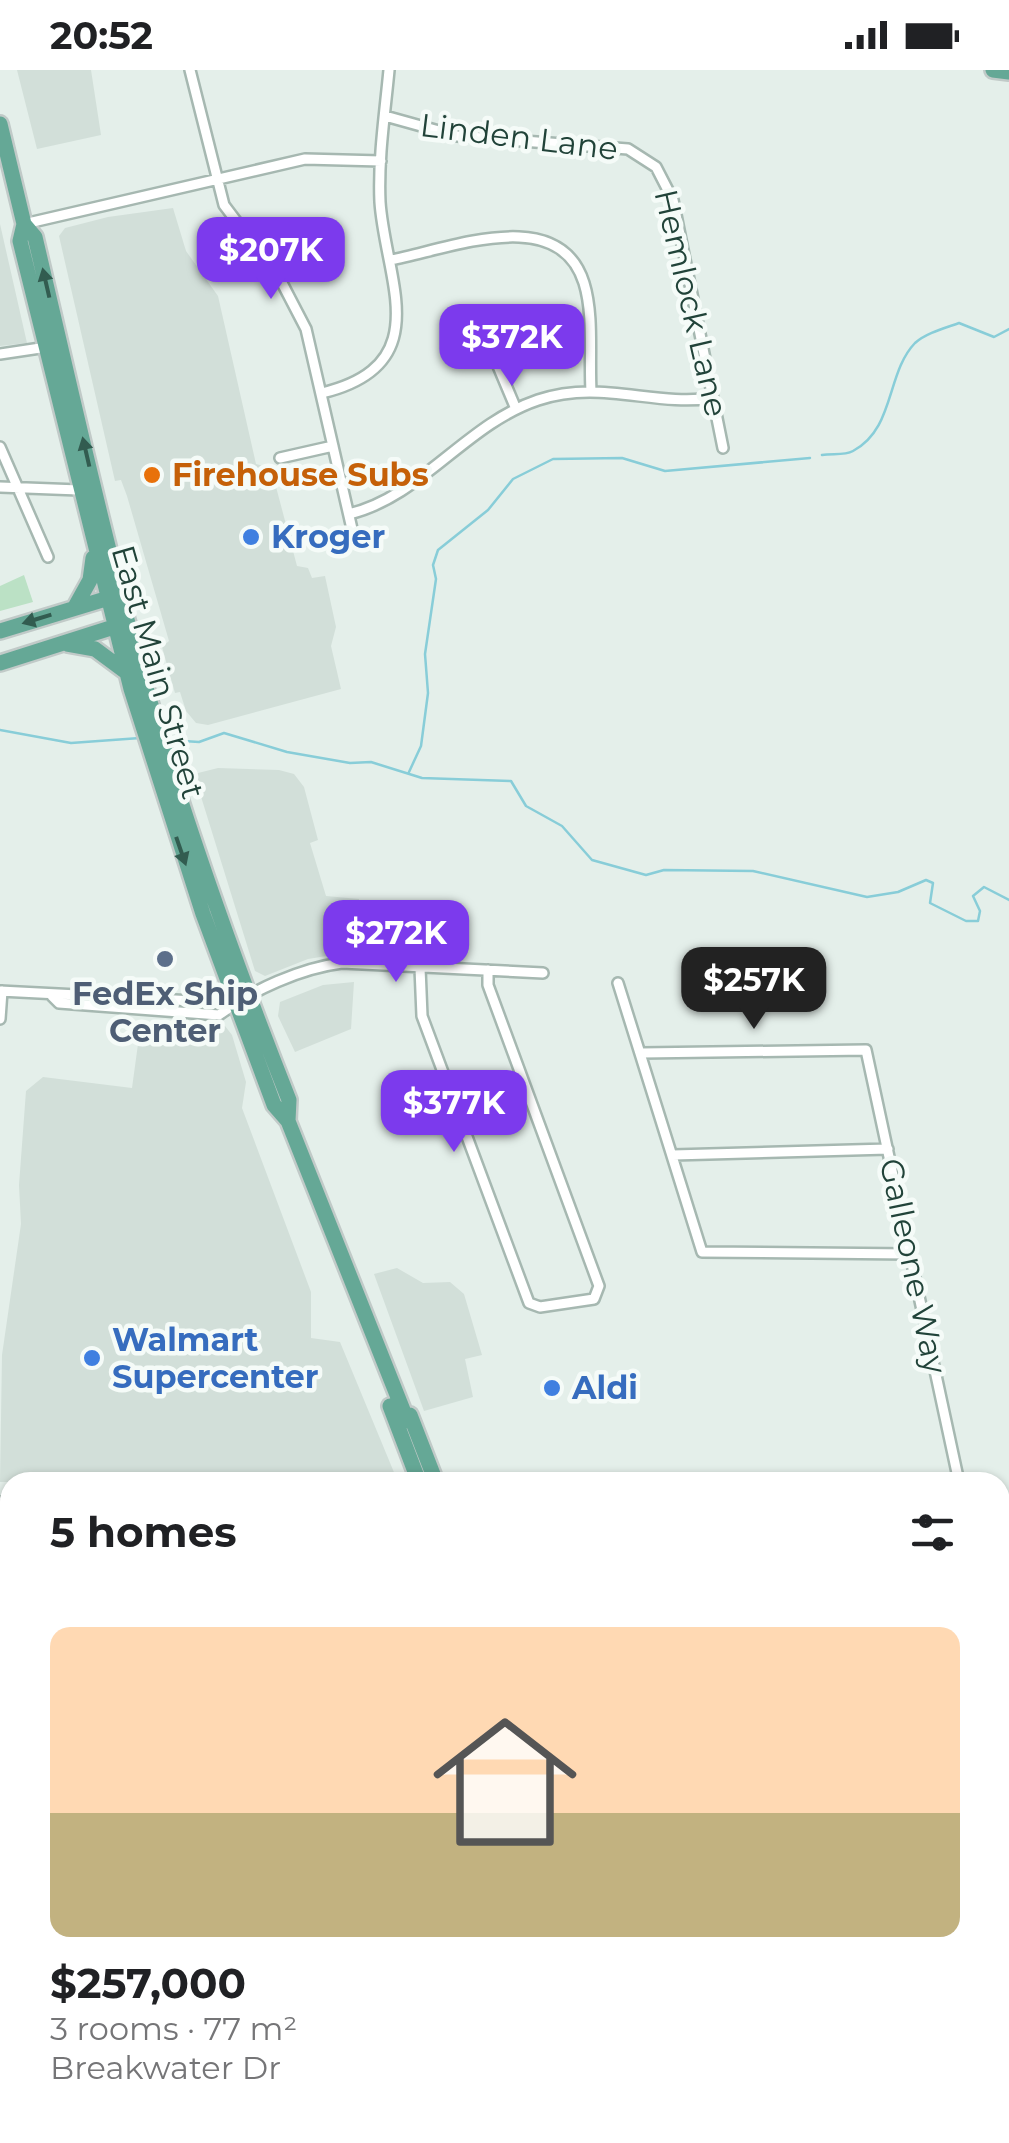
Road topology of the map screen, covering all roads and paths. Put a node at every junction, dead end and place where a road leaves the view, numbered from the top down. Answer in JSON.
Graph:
{"nodes":[{"id":1,"x":190,"y":70,"type":"edge"},
{"id":2,"x":388,"y":70,"type":"edge"},
{"id":3,"x":993,"y":70,"type":"edge"},
{"id":4,"x":1009,"y":72,"type":"edge"},
{"id":5,"x":385,"y":116,"type":"junction"},
{"id":6,"x":0,"y":124,"type":"edge"},
{"id":7,"x":381,"y":162,"type":"junction"},
{"id":8,"x":651,"y":162,"type":"joint"},
{"id":9,"x":217,"y":178,"type":"junction"},
{"id":10,"x":24,"y":224,"type":"junction"},
{"id":11,"x":391,"y":260,"type":"junction"},
{"id":12,"x":53,"y":346,"type":"junction"},
{"id":13,"x":0,"y":354,"type":"edge"},
{"id":14,"x":495,"y":359,"type":"dead end"},
{"id":15,"x":591,"y":390,"type":"junction"},
{"id":16,"x":322,"y":394,"type":"junction"},
{"id":17,"x":713,"y":398,"type":"junction"},
{"id":18,"x":516,"y":408,"type":"junction"},
{"id":19,"x":333,"y":446,"type":"junction"},
{"id":20,"x":0,"y":448,"type":"edge"},
{"id":21,"x":723,"y":448,"type":"dead end"},
{"id":22,"x":280,"y":458,"type":"dead end"},
{"id":23,"x":0,"y":488,"type":"edge"},
{"id":24,"x":17,"y":489,"type":"junction"},
{"id":25,"x":79,"y":490,"type":"junction"},
{"id":26,"x":348,"y":514,"type":"junction"},
{"id":27,"x":354,"y":542,"type":"dead end"},
{"id":28,"x":94,"y":549,"type":"junction"},
{"id":29,"x":48,"y":556,"type":"dead end"},
{"id":30,"x":113,"y":596,"type":"junction"},
{"id":31,"x":75,"y":607,"type":"junction"},
{"id":32,"x":121,"y":625,"type":"junction"},
{"id":33,"x":0,"y":630,"type":"edge"},
{"id":34,"x":63,"y":644,"type":"junction"},
{"id":35,"x":0,"y":663,"type":"edge"},
{"id":36,"x":126,"y":672,"type":"junction"},
{"id":37,"x":150,"y":724,"type":"junction"},
{"id":38,"x":420,"y":968,"type":"junction"},
{"id":39,"x":488,"y":970,"type":"junction"},
{"id":40,"x":542,"y":973,"type":"dead end"},
{"id":41,"x":618,"y":983,"type":"dead end"},
{"id":42,"x":1,"y":991,"type":"edge"},
{"id":43,"x":242,"y":999,"type":"junction"},
{"id":44,"x":0,"y":1019,"type":"edge"},
{"id":45,"x":642,"y":1053,"type":"junction"},
{"id":46,"x":888,"y":1150,"type":"junction"},
{"id":47,"x":672,"y":1155,"type":"junction"},
{"id":48,"x":910,"y":1254,"type":"junction"},
{"id":49,"x":374,"y":1341,"type":"junction"},
{"id":50,"x":415,"y":1472,"type":"edge"},
{"id":51,"x":432,"y":1472,"type":"edge"},
{"id":52,"x":957,"y":1472,"type":"edge"}],
"edges":[{"from":1,"to":9,"type":"street"},
{"from":2,"to":5,"type":"street"},
{"from":3,"to":4,"type":"main road"},
{"from":5,"to":7,"type":"street"},
{"from":5,"to":8,"type":"street","name":"Linden Lane"},
{"from":6,"to":10,"type":"main road","name":"East Main Street"},
{"from":7,"to":9,"type":"street","name":"Linden Lane"},
{"from":7,"to":11,"type":"street"},
{"from":8,"to":17,"type":"street","name":"Hemlock Lane"},
{"from":9,"to":10,"type":"street","name":"Linden Lane"},
{"from":9,"to":16,"type":"street"},
{"from":10,"to":12,"type":"main road","name":"East Main Street"},
{"from":11,"to":15,"type":"street"},
{"from":11,"to":16,"type":"street"},
{"from":12,"to":13,"type":"street"},
{"from":12,"to":25,"type":"main road","name":"East Main Street"},
{"from":30,"to":12,"type":"main road","name":"East Main Street","one_way":true},
{"from":14,"to":18,"type":"street"},
{"from":15,"to":17,"type":"street"},
{"from":15,"to":18,"type":"street"},
{"from":16,"to":19,"type":"street"},
{"from":17,"to":21,"type":"street","name":"Hemlock Lane"},
{"from":18,"to":26,"type":"street"},
{"from":19,"to":22,"type":"street"},
{"from":19,"to":26,"type":"street"},
{"from":20,"to":24,"type":"street"},
{"from":23,"to":24,"type":"street"},
{"from":24,"to":25,"type":"street"},
{"from":24,"to":29,"type":"street"},
{"from":25,"to":28,"type":"main road","name":"East Main Street"},
{"from":26,"to":27,"type":"street"},
{"from":28,"to":30,"type":"main road","name":"East Main Street"},
{"from":28,"to":31,"type":"main road"},
{"from":30,"to":31,"type":"main road"},
{"from":30,"to":32,"type":"main road","name":"East Main Street"},
{"from":31,"to":33,"type":"main road","one_way":true},
{"from":32,"to":34,"type":"main road"},
{"from":32,"to":36,"type":"main road","name":"East Main Street"},
{"from":32,"to":37,"type":"main road","name":"East Main Street"},
{"from":34,"to":35,"type":"main road"},
{"from":34,"to":36,"type":"main road"},
{"from":36,"to":37,"type":"main road","name":"East Main Street"},
{"from":37,"to":43,"type":"main road","name":"East Main Street"},
{"from":38,"to":39,"type":"street"},
{"from":38,"to":39,"type":"street"},
{"from":38,"to":43,"type":"street"},
{"from":39,"to":40,"type":"street"},
{"from":41,"to":45,"type":"street"},
{"from":42,"to":43,"type":"street"},
{"from":42,"to":44,"type":"street"},
{"from":43,"to":49,"type":"main road","name":"East Main Street"},
{"from":45,"to":46,"type":"street","name":"Galleone Way"},
{"from":45,"to":47,"type":"street"},
{"from":46,"to":47,"type":"street"},
{"from":46,"to":48,"type":"street","name":"Galleone Way"},
{"from":47,"to":48,"type":"street"},
{"from":48,"to":52,"type":"street","name":"Galleone Way"},
{"from":49,"to":50,"type":"main road","name":"East Main Street"},
{"from":49,"to":51,"type":"main road"}]}
